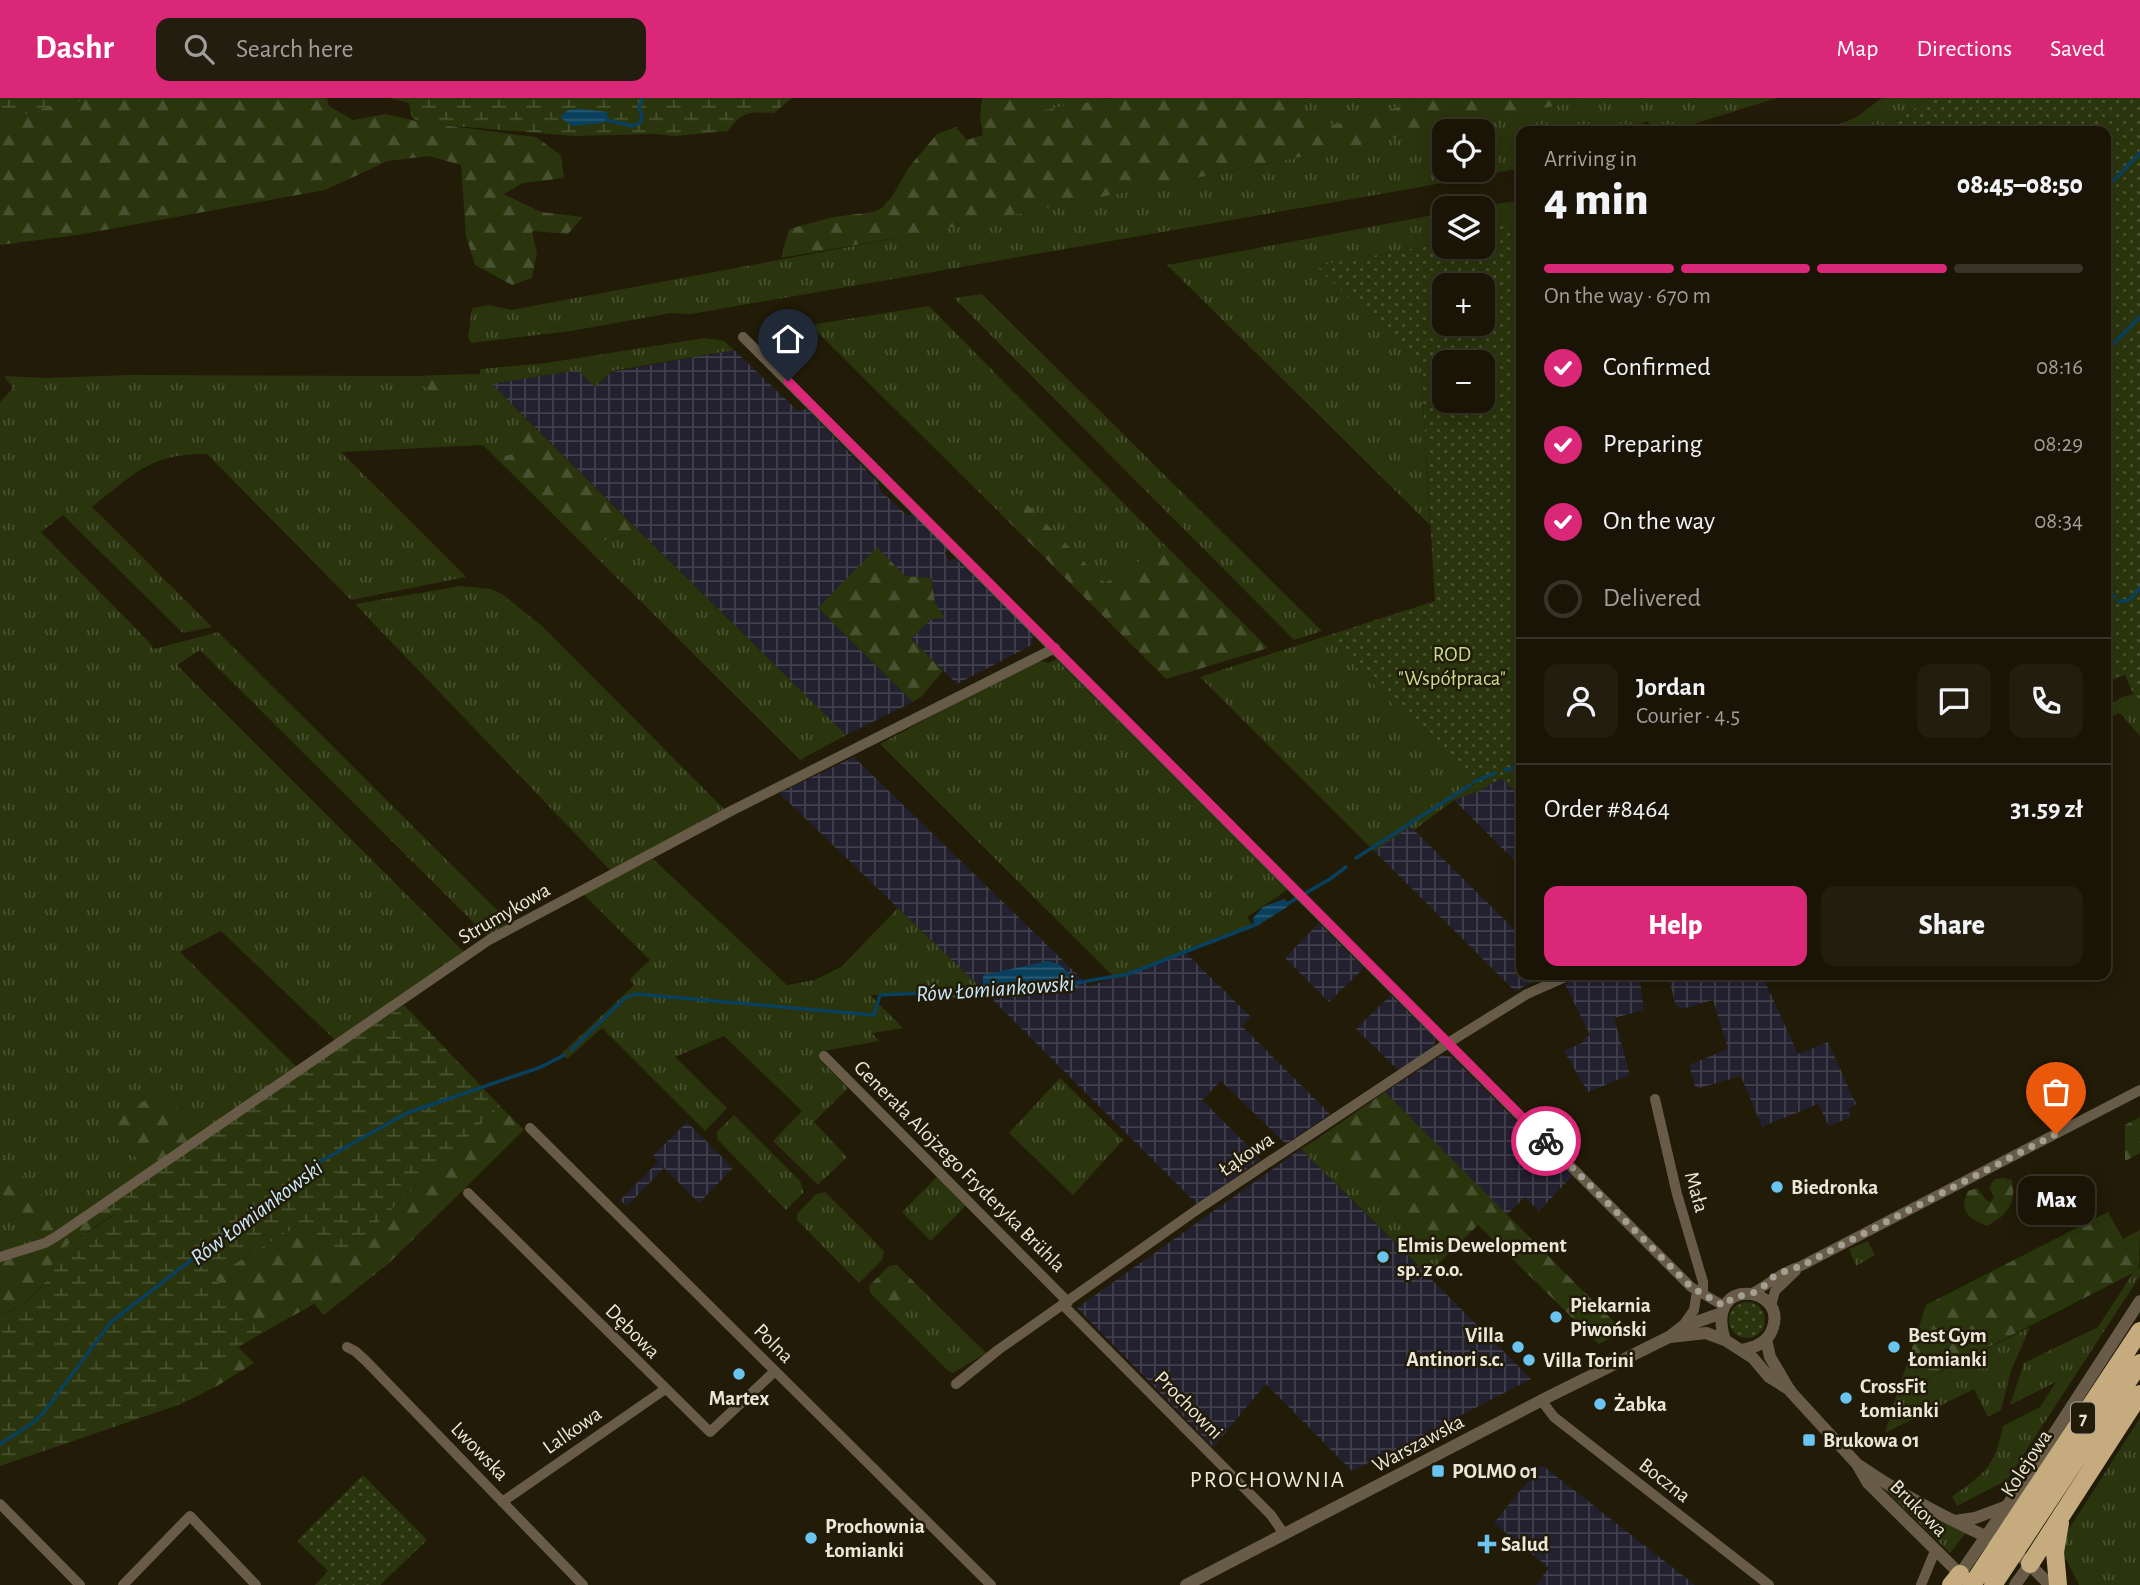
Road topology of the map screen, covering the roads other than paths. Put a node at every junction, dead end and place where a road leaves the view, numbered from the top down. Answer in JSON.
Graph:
{"nodes":[{"id":1,"x":743,"y":337,"type":"dead end"},
{"id":2,"x":1055,"y":648,"type":"junction"},
{"id":3,"x":1559,"y":980,"type":"edge"},
{"id":4,"x":1448,"y":1042,"type":"junction"},
{"id":5,"x":824,"y":1056,"type":"dead end"},
{"id":6,"x":2140,"y":1090,"type":"edge"},
{"id":7,"x":1655,"y":1099,"type":"dead end"},
{"id":8,"x":530,"y":1128,"type":"dead end"},
{"id":9,"x":468,"y":1193,"type":"dead end"},
{"id":10,"x":0,"y":1257,"type":"edge"},
{"id":11,"x":1801,"y":1266,"type":"junction"},
{"id":12,"x":1700,"y":1293,"type":"junction"},
{"id":13,"x":1752,"y":1293,"type":"junction"},
{"id":14,"x":2140,"y":1301,"type":"edge"},
{"id":15,"x":1066,"y":1304,"type":"junction"},
{"id":16,"x":1771,"y":1306,"type":"junction"},
{"id":17,"x":1723,"y":1309,"type":"junction"},
{"id":18,"x":1682,"y":1326,"type":"junction"},
{"id":19,"x":2140,"y":1331,"type":"edge"},
{"id":20,"x":1670,"y":1337,"type":"junction"},
{"id":21,"x":1766,"y":1339,"type":"junction"},
{"id":22,"x":1725,"y":1340,"type":"junction"},
{"id":23,"x":347,"y":1348,"type":"dead end"},
{"id":24,"x":1741,"y":1350,"type":"junction"},
{"id":25,"x":2140,"y":1363,"type":"edge"},
{"id":26,"x":775,"y":1371,"type":"junction"},
{"id":27,"x":956,"y":1384,"type":"dead end"},
{"id":28,"x":664,"y":1390,"type":"junction"},
{"id":29,"x":1790,"y":1391,"type":"junction"},
{"id":30,"x":2140,"y":1394,"type":"edge"},
{"id":31,"x":1541,"y":1400,"type":"junction"},
{"id":32,"x":1857,"y":1464,"type":"junction"},
{"id":33,"x":502,"y":1502,"type":"junction"},
{"id":34,"x":0,"y":1504,"type":"edge"},
{"id":35,"x":2007,"y":1506,"type":"junction"},
{"id":36,"x":2034,"y":1510,"type":"junction"},
{"id":37,"x":2061,"y":1517,"type":"junction"},
{"id":38,"x":1955,"y":1521,"type":"junction"},
{"id":39,"x":1284,"y":1534,"type":"junction"},
{"id":40,"x":1987,"y":1537,"type":"junction"},
{"id":41,"x":1935,"y":1551,"type":"junction"},
{"id":42,"x":2030,"y":1564,"type":"junction"},
{"id":43,"x":1964,"y":1582,"type":"edge"},
{"id":44,"x":80,"y":1585,"type":"edge"},
{"id":45,"x":123,"y":1585,"type":"edge"},
{"id":46,"x":256,"y":1585,"type":"edge"},
{"id":47,"x":583,"y":1585,"type":"edge"},
{"id":48,"x":991,"y":1585,"type":"edge"},
{"id":49,"x":1186,"y":1585,"type":"edge"},
{"id":50,"x":1769,"y":1585,"type":"edge"},
{"id":51,"x":1921,"y":1585,"type":"edge"},
{"id":52,"x":1993,"y":1585,"type":"edge"},
{"id":53,"x":2015,"y":1585,"type":"edge"},
{"id":54,"x":2050,"y":1585,"type":"edge"},
{"id":55,"x":2058,"y":1585,"type":"edge"}],
"edges":[{"from":1,"to":2,"type":"street"},
{"from":2,"to":4,"type":"street"},
{"from":2,"to":10,"type":"street","name":"Strumykowa"},
{"from":3,"to":4,"type":"street","name":"Łąkowa"},
{"from":4,"to":12,"type":"street"},
{"from":4,"to":15,"type":"street","name":"Łąkowa"},
{"from":5,"to":15,"type":"street","name":"Generała Alojzego Fryderyka Brühla"},
{"from":6,"to":11,"type":"street"},
{"from":7,"to":12,"type":"street","name":"Mała"},
{"from":8,"to":26,"type":"street","name":"Polna"},
{"from":9,"to":28,"type":"street","name":"Dębowa"},
{"from":11,"to":13,"type":"street"},
{"from":11,"to":16,"type":"street"},
{"from":12,"to":17,"type":"street"},
{"from":12,"to":18,"type":"street","name":"Warszawska"},
{"from":13,"to":16,"type":"street"},
{"from":13,"to":17,"type":"street"},
{"from":14,"to":35,"type":"street"},
{"from":15,"to":27,"type":"street","name":"Łąkowa"},
{"from":15,"to":39,"type":"street","name":"Prochowni"},
{"from":16,"to":21,"type":"street"},
{"from":17,"to":18,"type":"street","name":"Warszawska"},
{"from":17,"to":22,"type":"street"},
{"from":18,"to":20,"type":"street","name":"Warszawska"},
{"from":19,"to":36,"type":"highway","name":"Kolejowa","number":"7"},
{"from":20,"to":22,"type":"street","name":"Warszawska"},
{"from":20,"to":31,"type":"street","name":"Warszawska"},
{"from":21,"to":24,"type":"street"},
{"from":21,"to":29,"type":"street","name":"Brukowa"},
{"from":22,"to":24,"type":"street"},
{"from":23,"to":33,"type":"street","name":"Lwowska"},
{"from":24,"to":29,"type":"street","name":"Brukowa"},
{"from":25,"to":36,"type":"highway","name":"Kolejowa","number":"7"},
{"from":26,"to":28,"type":"street","name":"Dębowa"},
{"from":26,"to":48,"type":"street","name":"Polna"},
{"from":28,"to":33,"type":"street","name":"Lalkowa"},
{"from":29,"to":32,"type":"street","name":"Brukowa"},
{"from":30,"to":37,"type":"highway"},
{"from":31,"to":39,"type":"street","name":"Warszawska"},
{"from":31,"to":50,"type":"street","name":"Boczna"},
{"from":32,"to":38,"type":"street","name":"Brukowa"},
{"from":32,"to":41,"type":"street","name":"Brukowa"},
{"from":33,"to":47,"type":"street","name":"Lwowska"},
{"from":34,"to":44,"type":"street"},
{"from":35,"to":38,"type":"street"},
{"from":35,"to":40,"type":"street"},
{"from":36,"to":43,"type":"highway","name":"Kolejowa","number":"7"},
{"from":36,"to":52,"type":"highway","name":"Kolejowa","number":"7"},
{"from":37,"to":42,"type":"highway"},
{"from":37,"to":55,"type":"highway"},
{"from":38,"to":40,"type":"street","name":"Brukowa"},
{"from":39,"to":49,"type":"street","name":"Warszawska"},
{"from":40,"to":42,"type":"street","name":"Brukowa"},
{"from":40,"to":43,"type":"street"},
{"from":41,"to":43,"type":"street","name":"Brukowa"},
{"from":41,"to":51,"type":"street"},
{"from":42,"to":53,"type":"street"},
{"from":42,"to":54,"type":"street"},
{"from":45,"to":46,"type":"street"}]}
